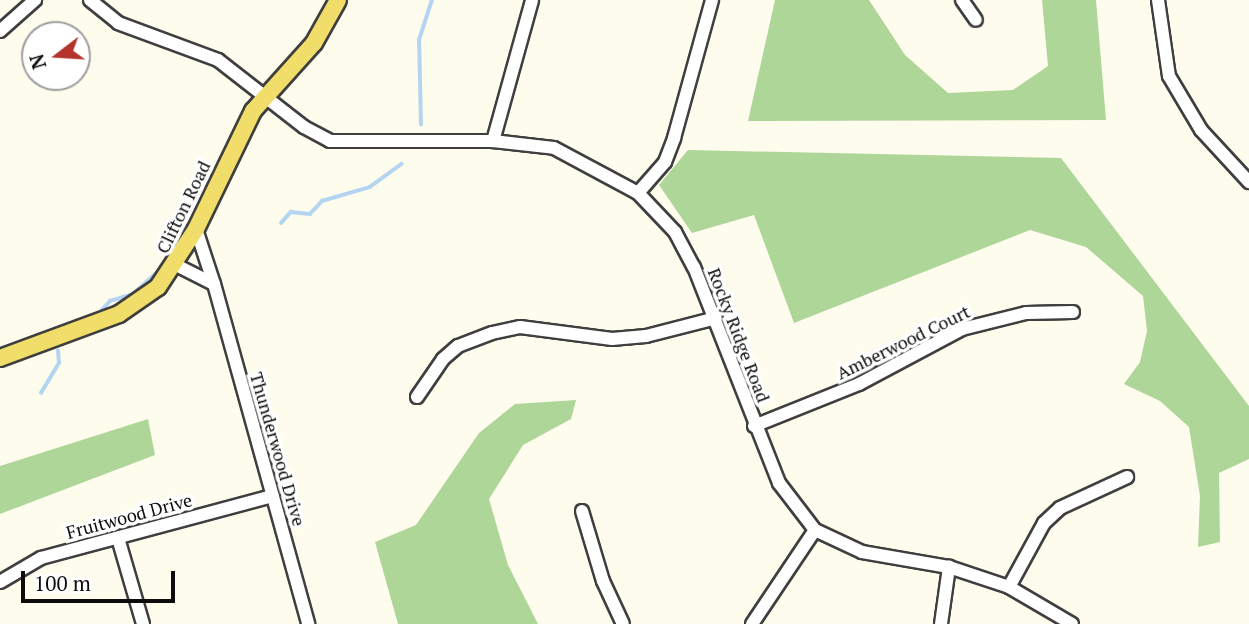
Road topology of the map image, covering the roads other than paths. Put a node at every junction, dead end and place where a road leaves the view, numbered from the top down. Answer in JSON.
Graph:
{"nodes":[{"id":1,"x":35,"y":0,"type":"edge"},
{"id":2,"x":90,"y":0,"type":"edge"},
{"id":3,"x":338,"y":0,"type":"edge"},
{"id":4,"x":532,"y":0,"type":"edge"},
{"id":5,"x":712,"y":0,"type":"edge"},
{"id":6,"x":962,"y":0,"type":"edge"},
{"id":7,"x":1158,"y":0,"type":"edge"},
{"id":8,"x":976,"y":20,"type":"dead end"},
{"id":9,"x":0,"y":30,"type":"edge"},
{"id":10,"x":266,"y":93,"type":"junction"},
{"id":11,"x":493,"y":141,"type":"junction"},
{"id":12,"x":1249,"y":182,"type":"edge"},
{"id":13,"x":638,"y":193,"type":"junction"},
{"id":14,"x":196,"y":229,"type":"junction"},
{"id":15,"x":176,"y":265,"type":"junction"},
{"id":16,"x":214,"y":284,"type":"junction"},
{"id":17,"x":1073,"y":312,"type":"dead end"},
{"id":18,"x":716,"y":318,"type":"junction"},
{"id":19,"x":0,"y":358,"type":"edge"},
{"id":20,"x":417,"y":397,"type":"dead end"},
{"id":21,"x":754,"y":426,"type":"junction"},
{"id":22,"x":1127,"y":477,"type":"dead end"},
{"id":23,"x":273,"y":496,"type":"junction"},
{"id":24,"x":582,"y":511,"type":"dead end"},
{"id":25,"x":815,"y":530,"type":"junction"},
{"id":26,"x":118,"y":538,"type":"junction"},
{"id":27,"x":949,"y":567,"type":"junction"},
{"id":28,"x":0,"y":582,"type":"edge"},
{"id":29,"x":1009,"y":587,"type":"junction"},
{"id":30,"x":143,"y":624,"type":"edge"},
{"id":31,"x":308,"y":624,"type":"edge"},
{"id":32,"x":623,"y":624,"type":"edge"},
{"id":33,"x":752,"y":624,"type":"edge"},
{"id":34,"x":941,"y":624,"type":"edge"},
{"id":35,"x":1072,"y":624,"type":"edge"}],
"edges":[{"from":1,"to":9,"type":"street"},
{"from":2,"to":10,"type":"street","name":"Rocky Ridge Road"},
{"from":3,"to":10,"type":"main road","name":"Clifton Road"},
{"from":4,"to":11,"type":"street"},
{"from":5,"to":13,"type":"street"},
{"from":6,"to":8,"type":"street"},
{"from":7,"to":12,"type":"street"},
{"from":10,"to":11,"type":"street","name":"Rocky Ridge Road"},
{"from":10,"to":14,"type":"main road","name":"Clifton Road"},
{"from":11,"to":13,"type":"street","name":"Rocky Ridge Road"},
{"from":13,"to":18,"type":"street","name":"Rocky Ridge Road"},
{"from":14,"to":15,"type":"main road","name":"Clifton Road"},
{"from":14,"to":16,"type":"street","name":"Thunderwood Drive"},
{"from":15,"to":16,"type":"street"},
{"from":15,"to":19,"type":"main road","name":"Clifton Road"},
{"from":16,"to":23,"type":"street","name":"Thunderwood Drive"},
{"from":17,"to":21,"type":"street","name":"Amberwood Court"},
{"from":18,"to":20,"type":"street"},
{"from":18,"to":21,"type":"street","name":"Rocky Ridge Road"},
{"from":21,"to":25,"type":"street","name":"Rocky Ridge Road"},
{"from":22,"to":29,"type":"street"},
{"from":23,"to":26,"type":"street","name":"Fruitwood Drive"},
{"from":23,"to":31,"type":"street","name":"Thunderwood Drive"},
{"from":24,"to":32,"type":"street"},
{"from":25,"to":27,"type":"street","name":"Rocky Ridge Road"},
{"from":25,"to":33,"type":"street"},
{"from":26,"to":28,"type":"street","name":"Fruitwood Drive"},
{"from":26,"to":30,"type":"street"},
{"from":27,"to":29,"type":"street","name":"Rocky Ridge Road"},
{"from":27,"to":34,"type":"street"},
{"from":29,"to":35,"type":"street","name":"Rocky Ridge Road"}]}
